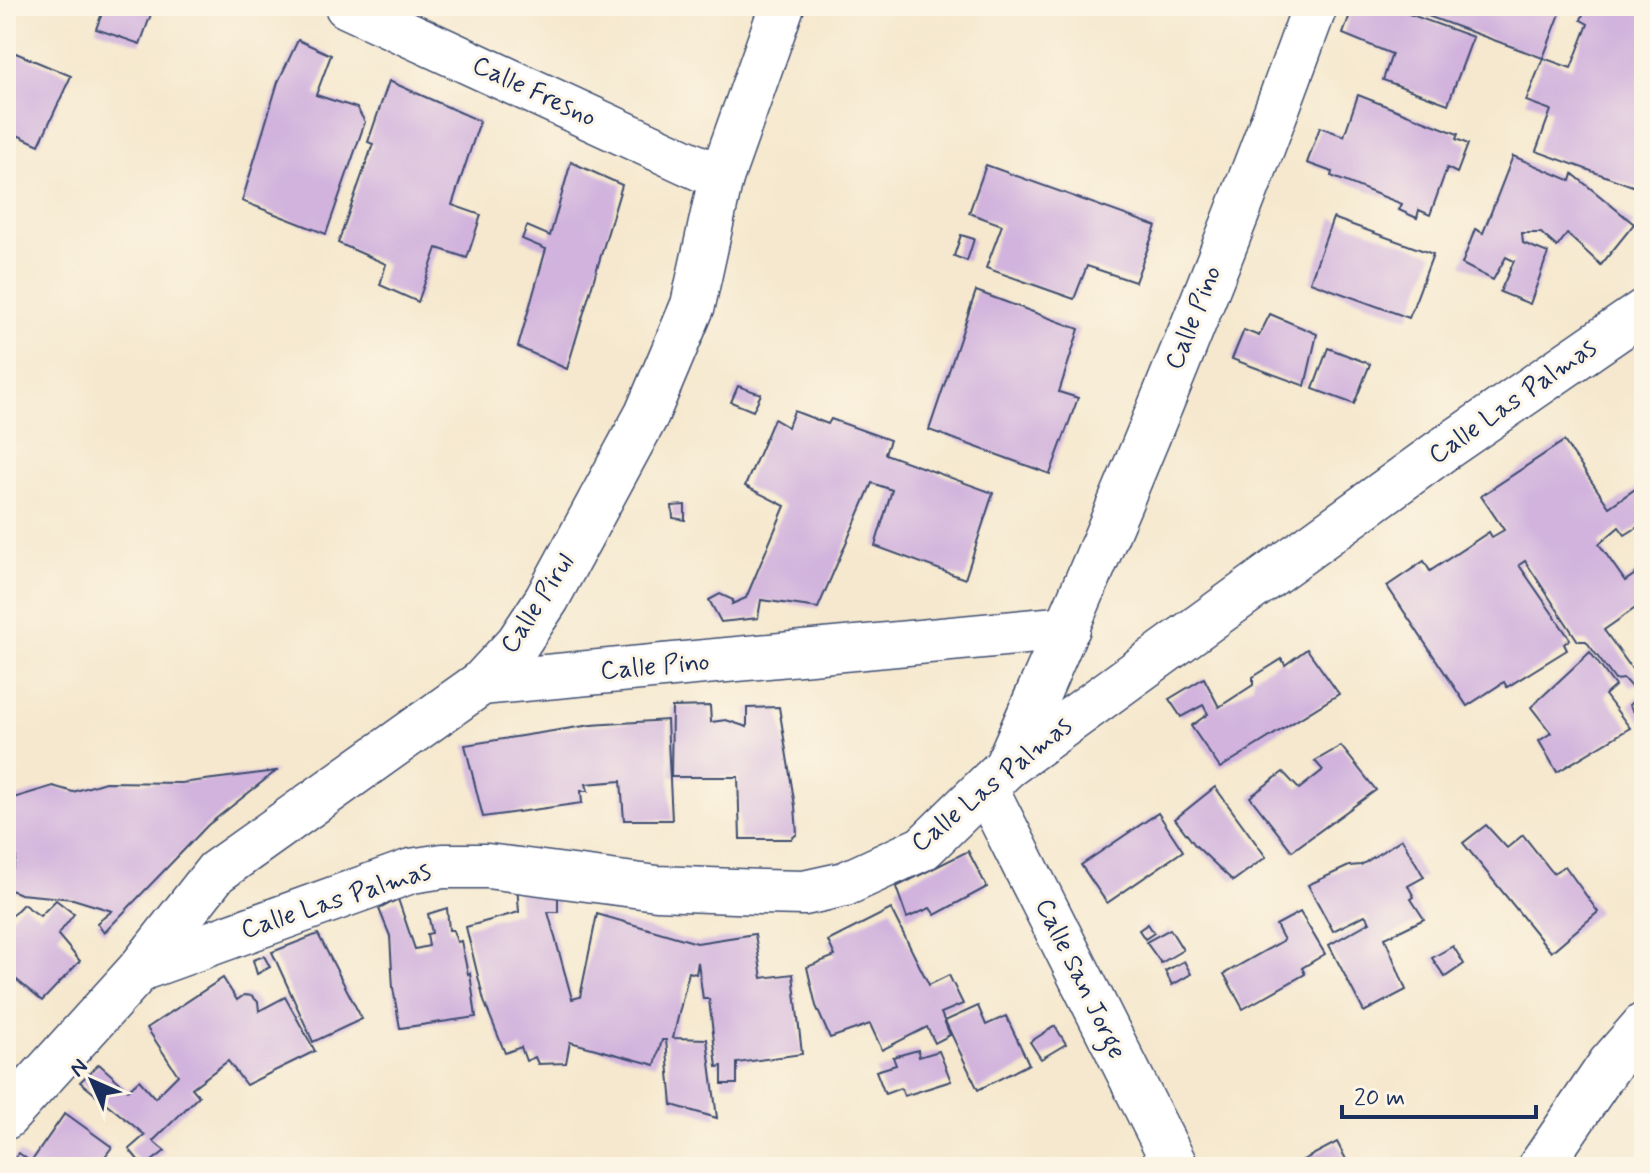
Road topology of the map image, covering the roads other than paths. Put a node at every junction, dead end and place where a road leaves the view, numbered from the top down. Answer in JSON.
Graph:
{"nodes":[{"id":1,"x":347,"y":6,"type":"edge"},
{"id":2,"x":782,"y":6,"type":"edge"},
{"id":3,"x":1315,"y":6,"type":"edge"},
{"id":4,"x":721,"y":178,"type":"junction"},
{"id":5,"x":1644,"y":311,"type":"edge"},
{"id":6,"x":1068,"y":628,"type":"junction"},
{"id":7,"x":481,"y":683,"type":"junction"},
{"id":8,"x":996,"y":778,"type":"junction"},
{"id":9,"x":140,"y":969,"type":"junction"},
{"id":10,"x":1644,"y":1025,"type":"edge"},
{"id":11,"x":6,"y":1117,"type":"edge"},
{"id":12,"x":1176,"y":1167,"type":"edge"},
{"id":13,"x":1540,"y":1167,"type":"edge"}],
"edges":[{"from":1,"to":4,"type":"street","name":"Calle Fresno"},
{"from":2,"to":4,"type":"street","name":"Calle Pirul"},
{"from":3,"to":6,"type":"street","name":"Calle Pino"},
{"from":4,"to":7,"type":"street","name":"Calle Pirul"},
{"from":5,"to":8,"type":"street","name":"Calle Las Palmas"},
{"from":6,"to":7,"type":"street","name":"Calle Pino"},
{"from":6,"to":8,"type":"street","name":"Calle Pino"},
{"from":7,"to":9,"type":"street","name":"Calle Pirul"},
{"from":8,"to":9,"type":"street","name":"Calle Las Palmas"},
{"from":8,"to":12,"type":"street","name":"Calle San Jorge"},
{"from":9,"to":11,"type":"street","name":"Calle Pirul"},
{"from":10,"to":13,"type":"street"}]}
